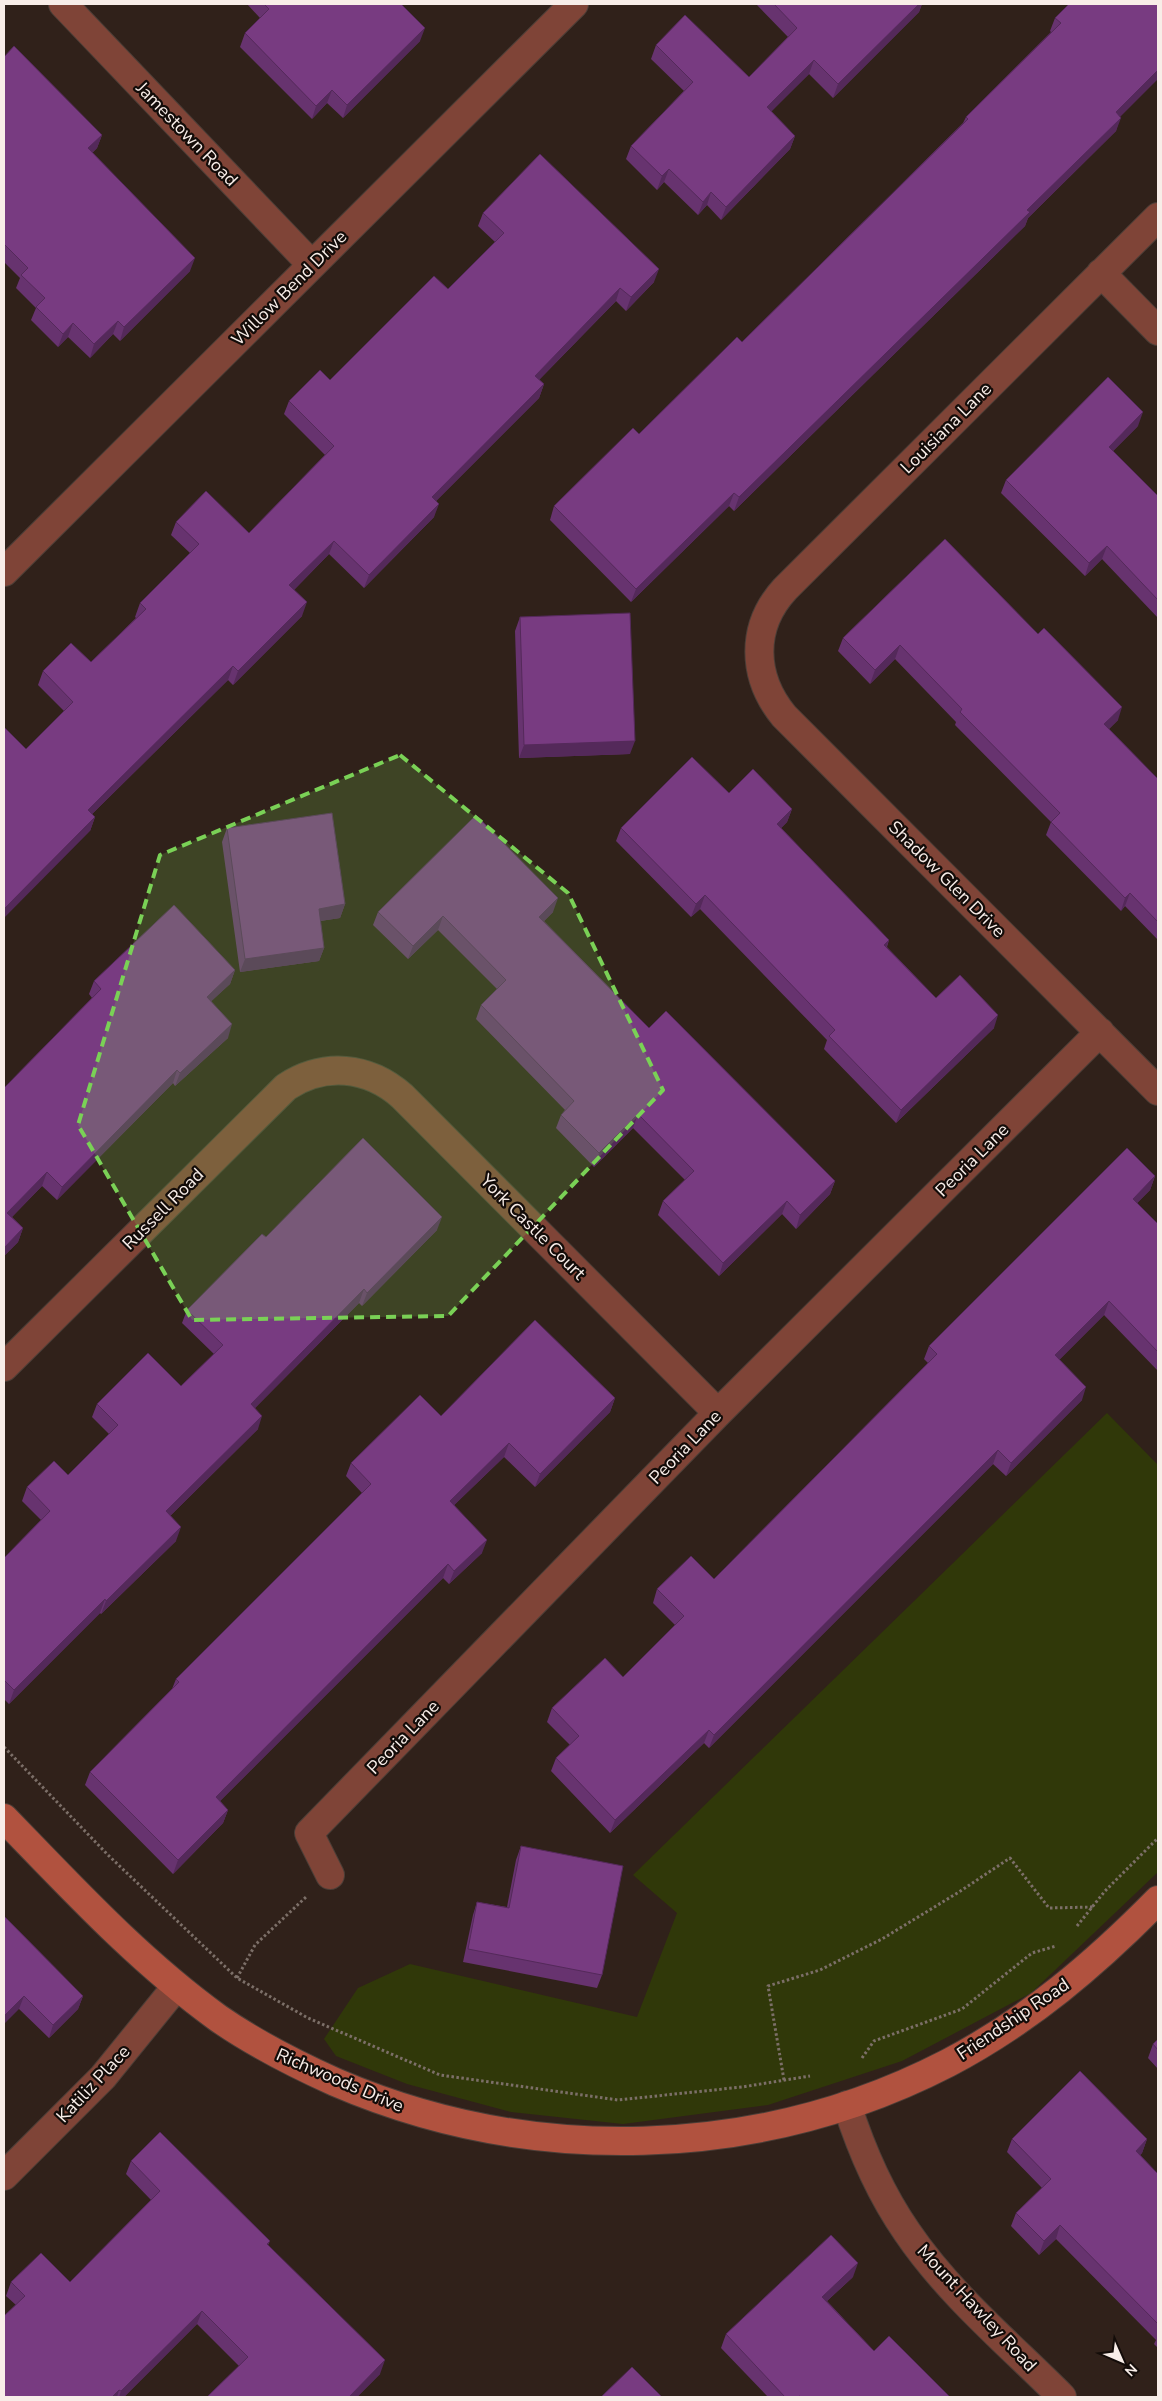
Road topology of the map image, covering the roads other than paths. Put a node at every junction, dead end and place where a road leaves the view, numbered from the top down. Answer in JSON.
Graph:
{"nodes":[{"id":1,"x":63,"y":4,"type":"edge"},
{"id":2,"x":574,"y":4,"type":"edge"},
{"id":3,"x":1158,"y":217,"type":"edge"},
{"id":4,"x":312,"y":265,"type":"junction"},
{"id":5,"x":1101,"y":273,"type":"junction"},
{"id":6,"x":1158,"y":331,"type":"edge"},
{"id":7,"x":4,"y":572,"type":"edge"},
{"id":8,"x":759,"y":653,"type":"joint"},
{"id":9,"x":1100,"y":1032,"type":"junction"},
{"id":10,"x":333,"y":1070,"type":"joint"},
{"id":11,"x":1158,"y":1091,"type":"edge"},
{"id":12,"x":4,"y":1367,"type":"edge"},
{"id":13,"x":718,"y":1413,"type":"junction"},
{"id":14,"x":4,"y":1818,"type":"edge"},
{"id":15,"x":330,"y":1875,"type":"road end"},
{"id":16,"x":1158,"y":1900,"type":"edge"},
{"id":17,"x":176,"y":1987,"type":"junction"},
{"id":18,"x":847,"y":2105,"type":"junction"},
{"id":19,"x":4,"y":2176,"type":"edge"},
{"id":20,"x":1062,"y":2397,"type":"edge"}],
"edges":[{"from":1,"to":4,"type":"street","name":"Jamestown Road"},
{"from":2,"to":4,"type":"street","name":"Willow Bend Drive"},
{"from":3,"to":5,"type":"street","name":"Louisiana Lane"},
{"from":4,"to":7,"type":"street","name":"Willow Bend Drive"},
{"from":5,"to":6,"type":"street"},
{"from":5,"to":8,"type":"street","name":"Louisiana Lane"},
{"from":8,"to":9,"type":"street","name":"Shadow Glen Drive"},
{"from":9,"to":11,"type":"street","name":"Shadow Glen Drive"},
{"from":9,"to":13,"type":"street","name":"Peoria Lane"},
{"from":10,"to":12,"type":"street","name":"Russell Road"},
{"from":10,"to":13,"type":"street","name":"York Castle Court"},
{"from":13,"to":15,"type":"street","name":"Peoria Lane"},
{"from":14,"to":17,"type":"street","name":"Richwoods Drive"},
{"from":16,"to":18,"type":"street","name":"Friendship Road"},
{"from":17,"to":18,"type":"street","name":"Richwoods Drive"},
{"from":17,"to":19,"type":"street","name":"Katiliz Place"},
{"from":18,"to":20,"type":"street","name":"Mount Hawley Road"}]}
